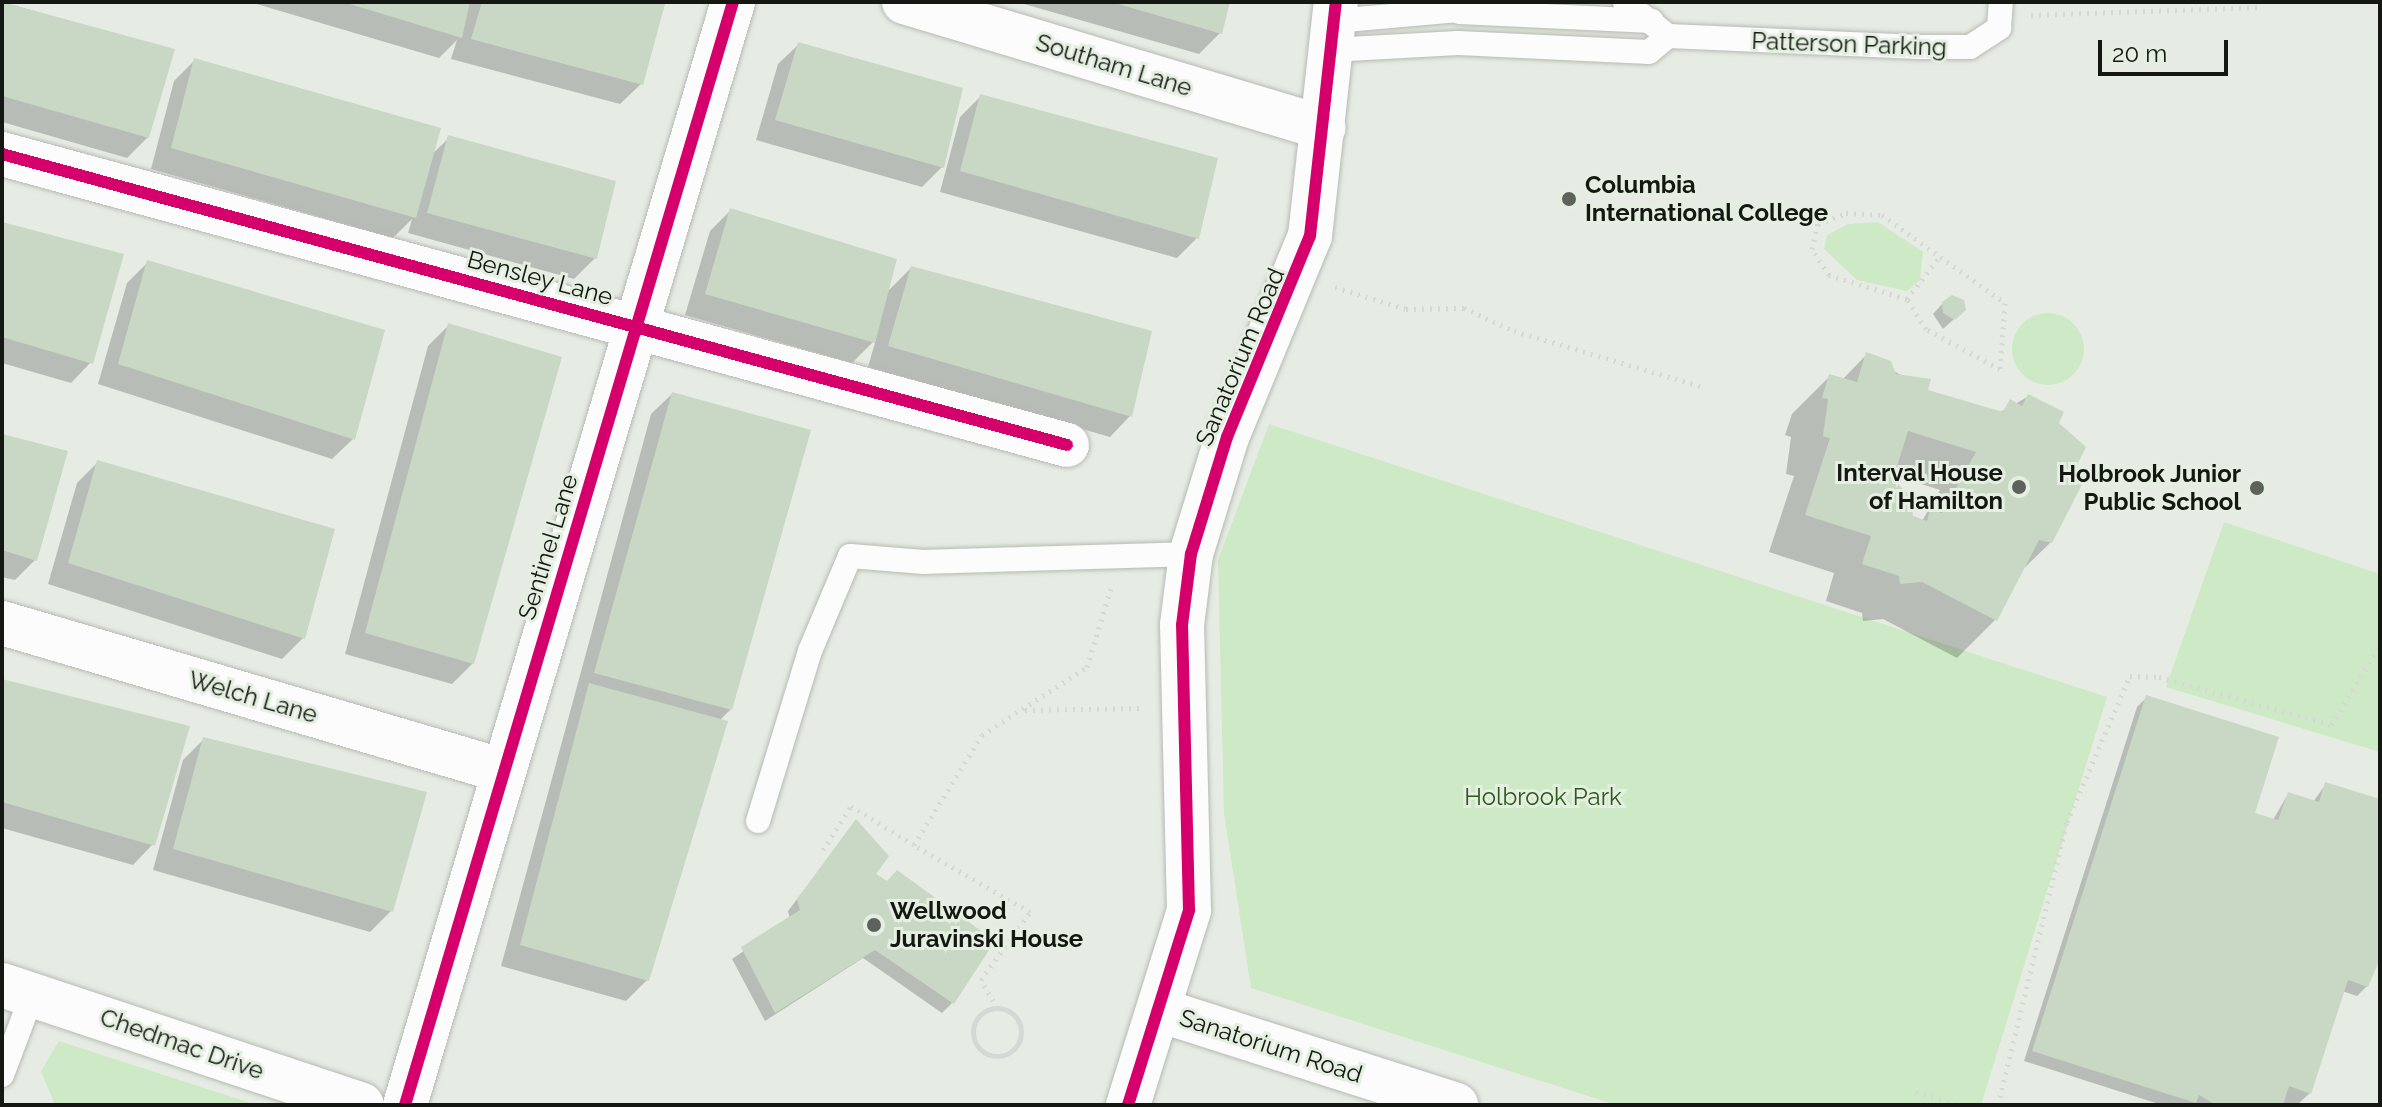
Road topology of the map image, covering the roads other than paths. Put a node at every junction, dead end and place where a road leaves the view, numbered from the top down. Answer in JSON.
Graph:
{"nodes":[{"id":1,"x":733,"y":2,"type":"edge"},
{"id":2,"x":904,"y":2,"type":"edge"},
{"id":3,"x":1498,"y":2,"type":"edge"},
{"id":4,"x":1625,"y":2,"type":"edge"},
{"id":5,"x":2000,"y":9,"type":"edge"},
{"id":6,"x":1459,"y":12,"type":"junction"},
{"id":7,"x":1333,"y":25,"type":"edge"},
{"id":8,"x":1660,"y":29,"type":"junction"},
{"id":9,"x":1324,"y":128,"type":"junction"},
{"id":10,"x":2,"y":154,"type":"edge"},
{"id":11,"x":637,"y":327,"type":"junction"},
{"id":12,"x":1067,"y":445,"type":"dead end"},
{"id":13,"x":1191,"y":554,"type":"junction"},
{"id":14,"x":2,"y":623,"type":"edge"},
{"id":15,"x":504,"y":771,"type":"junction"},
{"id":16,"x":758,"y":821,"type":"dead end"},
{"id":17,"x":17,"y":990,"type":"edge"},
{"id":18,"x":1159,"y":1010,"type":"junction"},
{"id":19,"x":2,"y":1075,"type":"edge"},
{"id":20,"x":362,"y":1105,"type":"edge"},
{"id":21,"x":405,"y":1105,"type":"edge"},
{"id":22,"x":1128,"y":1105,"type":"edge"},
{"id":23,"x":1456,"y":1105,"type":"edge"}],
"edges":[{"from":1,"to":11,"type":"street","name":"Sentinel Lane"},
{"from":2,"to":9,"type":"street","name":"Southam Lane"},
{"from":3,"to":6,"type":"lane","name":"Patterson Parking"},
{"from":4,"to":8,"type":"lane"},
{"from":5,"to":8,"type":"lane","name":"Patterson Parking"},
{"from":6,"to":7,"type":"lane","name":"Patterson Parking"},
{"from":6,"to":8,"type":"lane","name":"Patterson Parking"},
{"from":7,"to":8,"type":"lane","name":"Patterson Parking"},
{"from":7,"to":9,"type":"street","name":"Sanatorium Road"},
{"from":9,"to":13,"type":"street","name":"Sanatorium Road"},
{"from":10,"to":11,"type":"street","name":"Bensley Lane"},
{"from":11,"to":12,"type":"street","name":"Bensley Lane"},
{"from":11,"to":15,"type":"street","name":"Sentinel Lane"},
{"from":13,"to":16,"type":"lane"},
{"from":13,"to":18,"type":"street","name":"Sanatorium Road"},
{"from":14,"to":15,"type":"street","name":"Welch Lane"},
{"from":15,"to":21,"type":"street","name":"Sentinel Lane"},
{"from":17,"to":19,"type":"lane"},
{"from":17,"to":20,"type":"street","name":"Chedmac Drive"},
{"from":18,"to":22,"type":"street"},
{"from":18,"to":23,"type":"street","name":"Sanatorium Road"}]}
